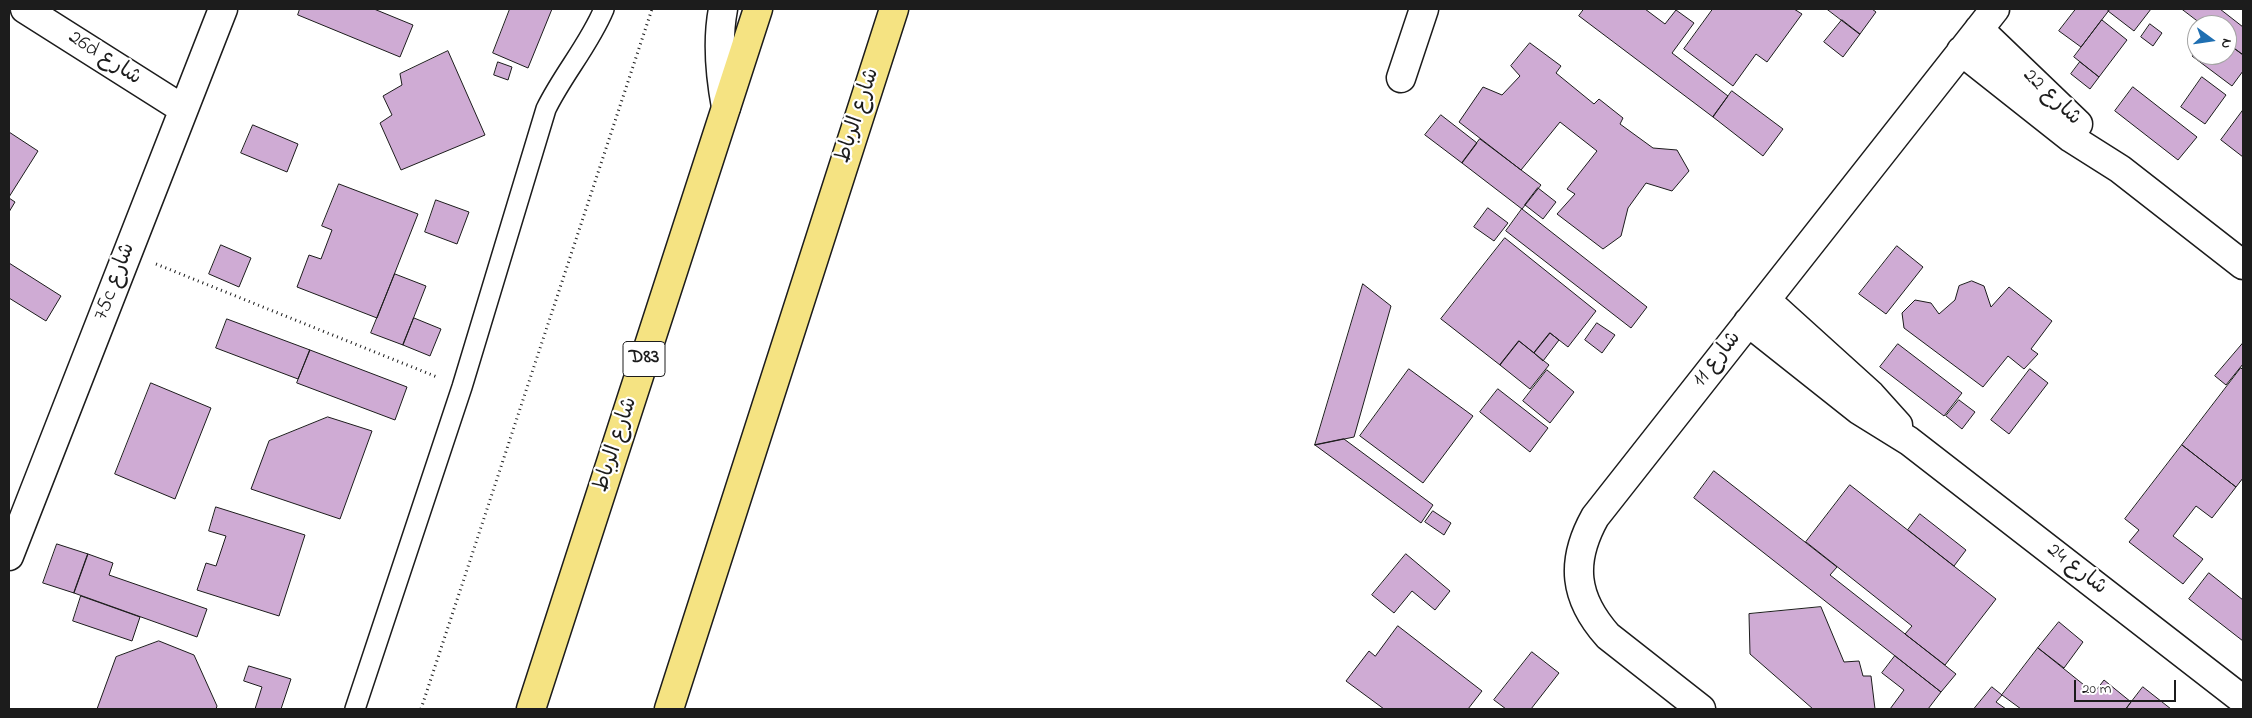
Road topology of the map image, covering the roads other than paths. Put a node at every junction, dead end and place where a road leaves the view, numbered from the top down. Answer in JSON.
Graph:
{"nodes":[{"id":1,"x":25,"y":9,"type":"edge"},
{"id":2,"x":223,"y":9,"type":"edge"},
{"id":3,"x":604,"y":9,"type":"edge"},
{"id":4,"x":723,"y":9,"type":"edge"},
{"id":5,"x":758,"y":9,"type":"edge"},
{"id":6,"x":894,"y":9,"type":"edge"},
{"id":7,"x":1424,"y":9,"type":"edge"},
{"id":8,"x":1987,"y":19,"type":"edge"},
{"id":9,"x":1961,"y":52,"type":"junction"},
{"id":10,"x":1401,"y":78,"type":"dead end"},
{"id":11,"x":726,"y":107,"type":"junction"},
{"id":12,"x":183,"y":109,"type":"junction"},
{"id":13,"x":2120,"y":169,"type":"junction"},
{"id":14,"x":2243,"y":265,"type":"edge"},
{"id":15,"x":1766,"y":300,"type":"junction"},
{"id":16,"x":1748,"y":322,"type":"junction"},
{"id":17,"x":1909,"y":441,"type":"junction"},
{"id":18,"x":9,"y":556,"type":"edge"},
{"id":19,"x":2243,"y":700,"type":"edge"},
{"id":20,"x":355,"y":709,"type":"edge"},
{"id":21,"x":531,"y":709,"type":"edge"},
{"id":22,"x":669,"y":709,"type":"edge"},
{"id":23,"x":1701,"y":709,"type":"edge"}],
"edges":[{"from":1,"to":12,"type":"street","name":"26d شارع"},
{"from":2,"to":12,"type":"street","name":"75c شارع"},
{"from":3,"to":20,"type":"lane"},
{"from":4,"to":11,"type":"street"},
{"from":5,"to":11,"type":"highway","name":"شارع الرباط","number":"D83"},
{"from":6,"to":22,"type":"highway","name":"شارع الرباط"},
{"from":7,"to":10,"type":"street"},
{"from":8,"to":9,"type":"street","name":"شارع 11"},
{"from":8,"to":13,"type":"street","name":"شارع 22"},
{"from":9,"to":13,"type":"street","name":"شارع 22"},
{"from":9,"to":15,"type":"street","name":"شارع 11"},
{"from":11,"to":21,"type":"highway","name":"شارع الرباط","number":"D83"},
{"from":12,"to":18,"type":"street","name":"75c شارع"},
{"from":13,"to":14,"type":"street","name":"شارع 22"},
{"from":15,"to":16,"type":"street","name":"شارع 11"},
{"from":15,"to":17,"type":"street","name":"شارع 24"},
{"from":16,"to":17,"type":"street","name":"شارع 24"},
{"from":16,"to":23,"type":"street","name":"شارع 11"},
{"from":17,"to":19,"type":"street","name":"شارع 24"}]}
